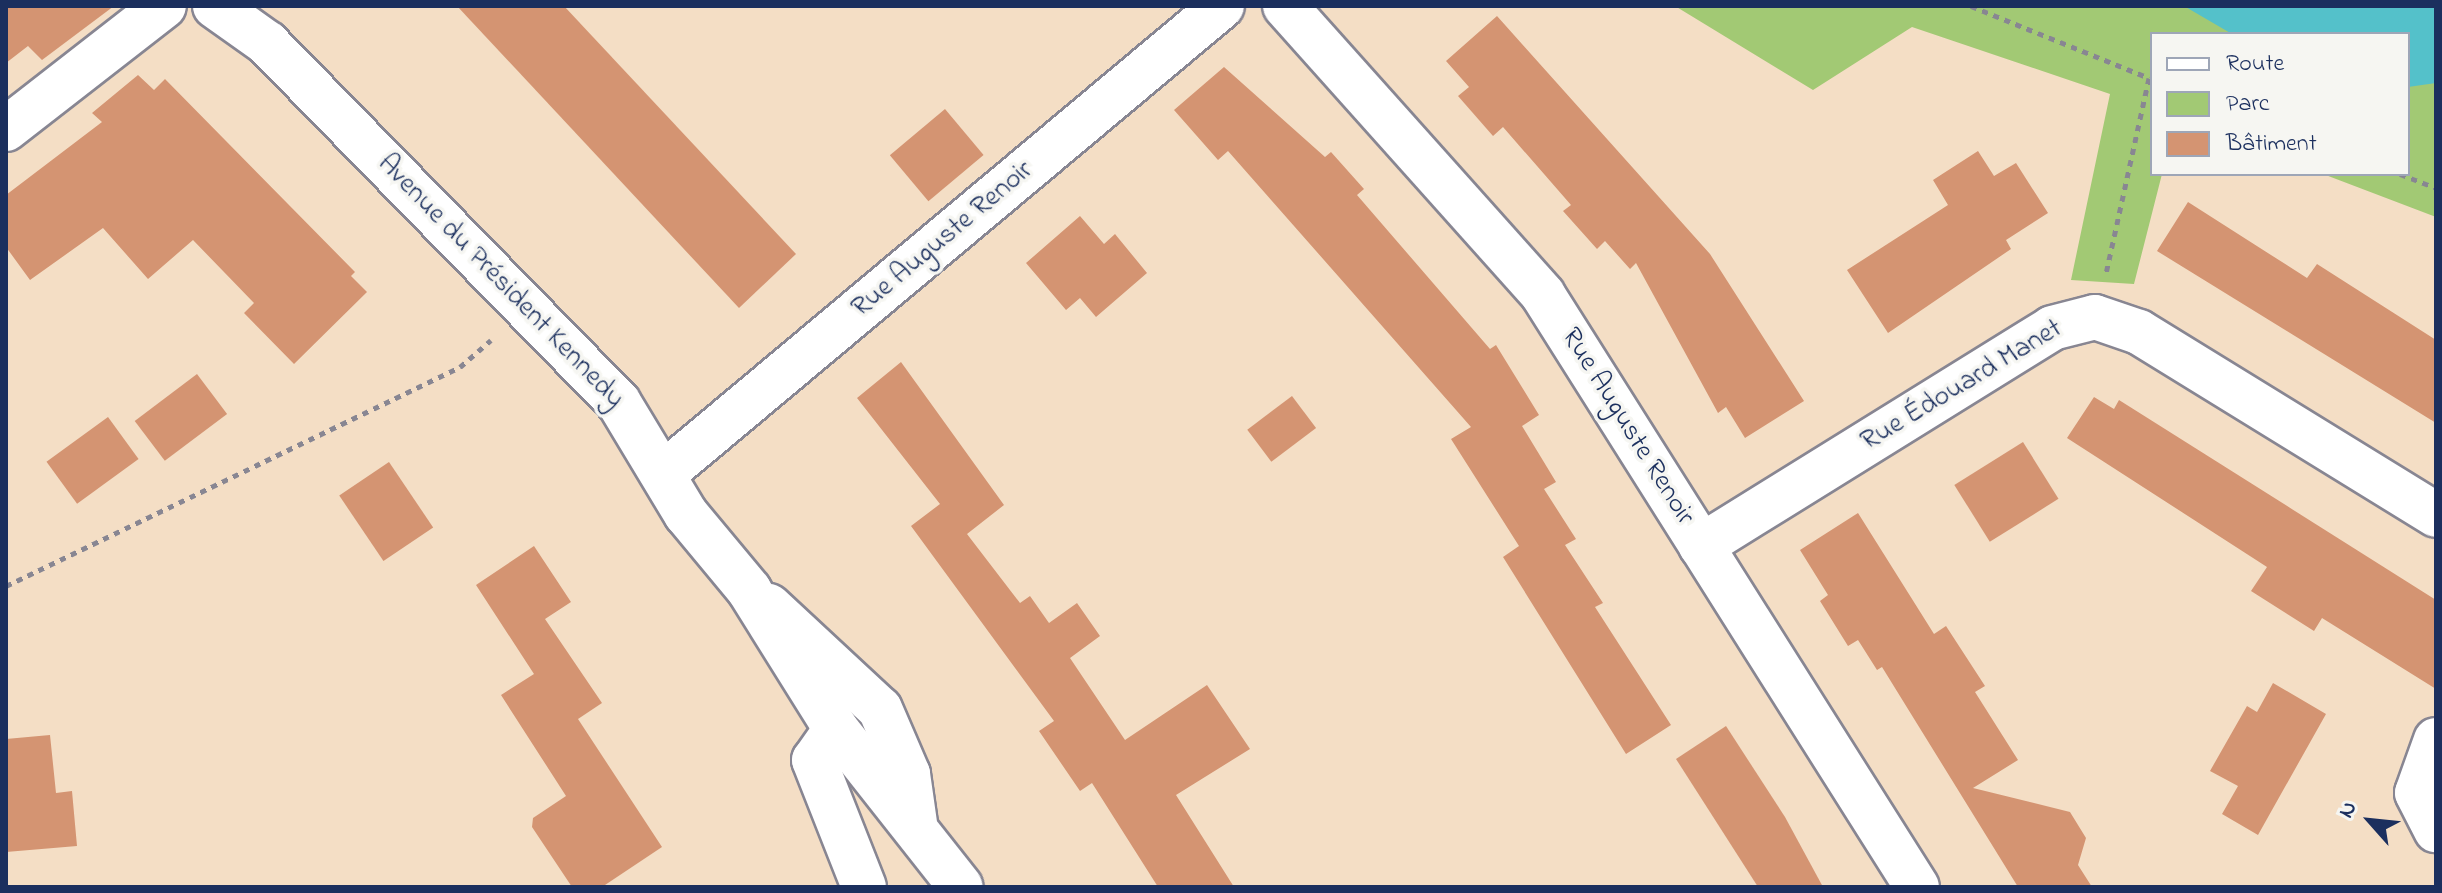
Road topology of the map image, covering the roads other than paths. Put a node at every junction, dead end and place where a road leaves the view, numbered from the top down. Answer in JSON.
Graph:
{"nodes":[{"id":1,"x":164,"y":6,"type":"edge"},
{"id":2,"x":215,"y":6,"type":"edge"},
{"id":3,"x":1222,"y":6,"type":"edge"},
{"id":4,"x":1285,"y":6,"type":"edge"},
{"id":5,"x":6,"y":129,"type":"edge"},
{"id":6,"x":663,"y":474,"type":"junction"},
{"id":7,"x":2436,"y":515,"type":"edge"},
{"id":8,"x":1701,"y":546,"type":"junction"},
{"id":9,"x":749,"y":590,"type":"junction"},
{"id":10,"x":836,"y":729,"type":"junction"},
{"id":11,"x":2436,"y":740,"type":"edge"},
{"id":12,"x":915,"y":823,"type":"junction"},
{"id":13,"x":2436,"y":830,"type":"edge"},
{"id":14,"x":955,"y":884,"type":"edge"},
{"id":15,"x":864,"y":887,"type":"edge"},
{"id":16,"x":1917,"y":887,"type":"edge"}],
"edges":[{"from":1,"to":5,"type":"street"},
{"from":2,"to":6,"type":"street","name":"Avenue du Président Kennedy"},
{"from":3,"to":6,"type":"street","name":"Rue Auguste Renoir"},
{"from":4,"to":8,"type":"street","name":"Rue Auguste Renoir"},
{"from":6,"to":9,"type":"street","name":"Avenue du Président Kennedy"},
{"from":7,"to":8,"type":"street","name":"Rue Édouard Manet"},
{"from":8,"to":16,"type":"street","name":"Rue Auguste Renoir"},
{"from":9,"to":10,"type":"street","name":"Avenue du Président Kennedy"},
{"from":9,"to":12,"type":"street","name":"Avenue du Président Kennedy"},
{"from":10,"to":12,"type":"street","name":"Avenue du Président Kennedy"},
{"from":10,"to":15,"type":"street"},
{"from":11,"to":13,"type":"street"},
{"from":12,"to":14,"type":"street","name":"Avenue du Président Kennedy"}]}
